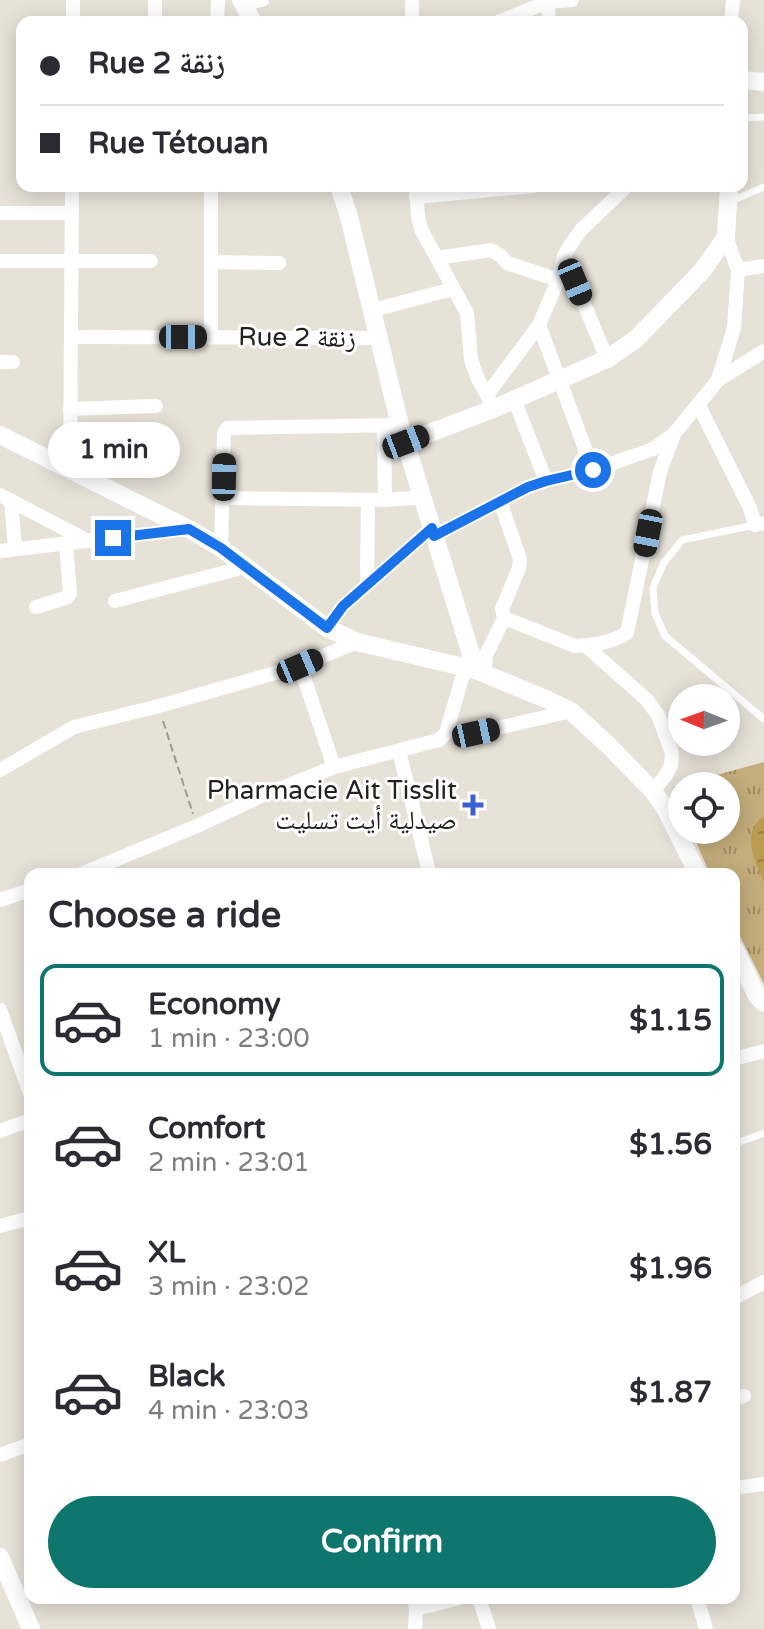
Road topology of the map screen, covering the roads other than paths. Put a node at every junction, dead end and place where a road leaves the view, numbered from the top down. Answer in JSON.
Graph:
{"nodes":[{"id":1,"x":572,"y":0,"type":"edge"},
{"id":2,"x":548,"y":2,"type":"junction"},
{"id":3,"x":513,"y":16,"type":"edge"},
{"id":4,"x":549,"y":16,"type":"edge"},
{"id":5,"x":72,"y":192,"type":"edge"},
{"id":6,"x":211,"y":192,"type":"edge"},
{"id":7,"x":341,"y":192,"type":"edge"},
{"id":8,"x":416,"y":192,"type":"edge"},
{"id":9,"x":621,"y":192,"type":"edge"},
{"id":10,"x":729,"y":194,"type":"edge"},
{"id":11,"x":0,"y":213,"type":"edge"},
{"id":12,"x":72,"y":213,"type":"junction"},
{"id":13,"x":726,"y":237,"type":"junction"},
{"id":14,"x":564,"y":256,"type":"junction"},
{"id":15,"x":437,"y":258,"type":"junction"},
{"id":16,"x":0,"y":261,"type":"edge"},
{"id":17,"x":151,"y":261,"type":"dead end"},
{"id":18,"x":71,"y":262,"type":"junction"},
{"id":19,"x":212,"y":262,"type":"junction"},
{"id":20,"x":279,"y":263,"type":"dead end"},
{"id":21,"x":764,"y":266,"type":"edge"},
{"id":22,"x":738,"y":270,"type":"junction"},
{"id":23,"x":558,"y":280,"type":"junction"},
{"id":24,"x":453,"y":289,"type":"junction"},
{"id":25,"x":373,"y":310,"type":"junction"},
{"id":26,"x":539,"y":325,"type":"junction"},
{"id":27,"x":71,"y":337,"type":"junction"},
{"id":28,"x":211,"y":337,"type":"junction"},
{"id":29,"x":378,"y":338,"type":"junction"},
{"id":30,"x":764,"y":351,"type":"edge"},
{"id":31,"x":607,"y":359,"type":"junction"},
{"id":32,"x":561,"y":379,"type":"junction"},
{"id":33,"x":718,"y":380,"type":"junction"},
{"id":34,"x":514,"y":399,"type":"junction"},
{"id":35,"x":490,"y":402,"type":"junction"},
{"id":36,"x":698,"y":404,"type":"junction"},
{"id":37,"x":156,"y":406,"type":"dead end"},
{"id":38,"x":70,"y":409,"type":"junction"},
{"id":39,"x":396,"y":431,"type":"junction"},
{"id":40,"x":674,"y":434,"type":"junction"},
{"id":41,"x":0,"y":435,"type":"edge"},
{"id":42,"x":70,"y":470,"type":"junction"},
{"id":43,"x":593,"y":470,"type":"junction"},
{"id":44,"x":546,"y":481,"type":"junction"},
{"id":45,"x":422,"y":495,"type":"junction"},
{"id":46,"x":5,"y":498,"type":"edge"},
{"id":47,"x":223,"y":498,"type":"junction"},
{"id":48,"x":368,"y":500,"type":"junction"},
{"id":49,"x":385,"y":500,"type":"junction"},
{"id":50,"x":500,"y":501,"type":"junction"},
{"id":51,"x":760,"y":524,"type":"edge"},
{"id":52,"x":189,"y":529,"type":"junction"},
{"id":53,"x":433,"y":532,"type":"junction"},
{"id":54,"x":88,"y":542,"type":"junction"},
{"id":55,"x":66,"y":544,"type":"junction"},
{"id":56,"x":221,"y":548,"type":"junction"},
{"id":57,"x":7,"y":550,"type":"edge"},
{"id":58,"x":245,"y":567,"type":"junction"},
{"id":59,"x":367,"y":584,"type":"junction"},
{"id":60,"x":115,"y":601,"type":"dead end"},
{"id":61,"x":36,"y":607,"type":"dead end"},
{"id":62,"x":504,"y":618,"type":"junction"},
{"id":63,"x":327,"y":628,"type":"junction"},
{"id":64,"x":357,"y":642,"type":"junction"},
{"id":65,"x":586,"y":646,"type":"junction"},
{"id":66,"x":300,"y":666,"type":"junction"},
{"id":67,"x":471,"y":670,"type":"junction"},
{"id":68,"x":571,"y":711,"type":"junction"},
{"id":69,"x":764,"y":719,"type":"edge"},
{"id":70,"x":476,"y":733,"type":"dead end"},
{"id":71,"x":399,"y":751,"type":"junction"},
{"id":72,"x":334,"y":767,"type":"junction"},
{"id":73,"x":0,"y":770,"type":"edge"},
{"id":74,"x":653,"y":791,"type":"junction"},
{"id":75,"x":96,"y":868,"type":"edge"},
{"id":76,"x":428,"y":868,"type":"edge"},
{"id":77,"x":695,"y":868,"type":"edge"},
{"id":78,"x":24,"y":892,"type":"edge"},
{"id":79,"x":0,"y":900,"type":"edge"},
{"id":80,"x":740,"y":961,"type":"edge"},
{"id":81,"x":764,"y":1003,"type":"edge"},
{"id":82,"x":0,"y":1010,"type":"edge"},
{"id":83,"x":5,"y":1036,"type":"edge"},
{"id":84,"x":764,"y":1051,"type":"edge"},
{"id":85,"x":740,"y":1057,"type":"edge"},
{"id":86,"x":24,"y":1071,"type":"edge"},
{"id":87,"x":24,"y":1122,"type":"edge"},
{"id":88,"x":0,"y":1131,"type":"edge"},
{"id":89,"x":764,"y":1133,"type":"edge"},
{"id":90,"x":740,"y":1142,"type":"edge"},
{"id":91,"x":24,"y":1220,"type":"edge"},
{"id":92,"x":0,"y":1226,"type":"edge"},
{"id":93,"x":764,"y":1282,"type":"edge"},
{"id":94,"x":740,"y":1295,"type":"edge"},
{"id":95,"x":24,"y":1446,"type":"edge"},
{"id":96,"x":0,"y":1455,"type":"edge"},
{"id":97,"x":764,"y":1484,"type":"edge"},
{"id":98,"x":740,"y":1487,"type":"edge"},
{"id":99,"x":0,"y":1557,"type":"edge"},
{"id":100,"x":24,"y":1594,"type":"edge"},
{"id":101,"x":28,"y":1604,"type":"edge"},
{"id":102,"x":415,"y":1604,"type":"edge"},
{"id":103,"x":481,"y":1604,"type":"edge"},
{"id":104,"x":699,"y":1604,"type":"edge"},
{"id":105,"x":31,"y":1629,"type":"edge"},
{"id":106,"x":415,"y":1629,"type":"edge"},
{"id":107,"x":489,"y":1629,"type":"edge"},
{"id":108,"x":706,"y":1629,"type":"edge"}],
"edges":[{"from":1,"to":2,"type":"street"},
{"from":2,"to":3,"type":"street"},
{"from":2,"to":4,"type":"street"},
{"from":5,"to":12,"type":"street"},
{"from":6,"to":19,"type":"street"},
{"from":7,"to":25,"type":"street"},
{"from":8,"to":15,"type":"street"},
{"from":9,"to":14,"type":"street"},
{"from":10,"to":13,"type":"street"},
{"from":11,"to":12,"type":"street"},
{"from":12,"to":18,"type":"street"},
{"from":13,"to":22,"type":"street"},
{"from":13,"to":31,"type":"street"},
{"from":14,"to":23,"type":"street"},
{"from":14,"to":31,"type":"street"},
{"from":15,"to":23,"type":"street"},
{"from":15,"to":24,"type":"street"},
{"from":16,"to":18,"type":"street"},
{"from":17,"to":18,"type":"street"},
{"from":18,"to":27,"type":"street"},
{"from":19,"to":20,"type":"street"},
{"from":19,"to":28,"type":"street"},
{"from":21,"to":22,"type":"street"},
{"from":22,"to":33,"type":"street"},
{"from":23,"to":26,"type":"street"},
{"from":24,"to":25,"type":"street"},
{"from":24,"to":35,"type":"street"},
{"from":25,"to":29,"type":"street"},
{"from":26,"to":32,"type":"street"},
{"from":26,"to":35,"type":"street"},
{"from":27,"to":28,"type":"street","name":"Rue 2 زنقة"},
{"from":27,"to":38,"type":"street"},
{"from":28,"to":29,"type":"street","name":"Rue 2 زنقة"},
{"from":29,"to":39,"type":"street"},
{"from":30,"to":33,"type":"street"},
{"from":31,"to":32,"type":"street"},
{"from":32,"to":34,"type":"street"},
{"from":32,"to":43,"type":"street"},
{"from":33,"to":36,"type":"street"},
{"from":34,"to":35,"type":"street"},
{"from":34,"to":44,"type":"street"},
{"from":35,"to":39,"type":"street"},
{"from":36,"to":40,"type":"street"},
{"from":36,"to":51,"type":"street"},
{"from":37,"to":38,"type":"street"},
{"from":38,"to":42,"type":"street"},
{"from":39,"to":45,"type":"street"},
{"from":39,"to":47,"type":"street"},
{"from":39,"to":49,"type":"street"},
{"from":40,"to":43,"type":"street"},
{"from":40,"to":65,"type":"street"},
{"from":41,"to":42,"type":"street"},
{"from":42,"to":52,"type":"street"},
{"from":43,"to":44,"type":"street"},
{"from":44,"to":50,"type":"street"},
{"from":45,"to":49,"type":"street"},
{"from":45,"to":53,"type":"street"},
{"from":46,"to":54,"type":"street"},
{"from":46,"to":57,"type":"street"},
{"from":47,"to":48,"type":"street"},
{"from":47,"to":56,"type":"street"},
{"from":48,"to":49,"type":"street"},
{"from":48,"to":59,"type":"street"},
{"from":50,"to":53,"type":"street"},
{"from":50,"to":62,"type":"street"},
{"from":51,"to":69,"type":"lane"},
{"from":52,"to":54,"type":"street"},
{"from":52,"to":56,"type":"street"},
{"from":53,"to":59,"type":"street"},
{"from":53,"to":67,"type":"street"},
{"from":54,"to":55,"type":"street"},
{"from":55,"to":57,"type":"street"},
{"from":55,"to":61,"type":"street"},
{"from":56,"to":58,"type":"street"},
{"from":58,"to":60,"type":"street"},
{"from":58,"to":63,"type":"street"},
{"from":59,"to":63,"type":"street"},
{"from":62,"to":65,"type":"street"},
{"from":62,"to":67,"type":"street"},
{"from":63,"to":64,"type":"street"},
{"from":64,"to":66,"type":"street"},
{"from":64,"to":67,"type":"street"},
{"from":65,"to":74,"type":"street"},
{"from":66,"to":72,"type":"street"},
{"from":66,"to":73,"type":"street"},
{"from":67,"to":68,"type":"street"},
{"from":67,"to":71,"type":"street"},
{"from":68,"to":70,"type":"street"},
{"from":68,"to":74,"type":"street"},
{"from":71,"to":72,"type":"street"},
{"from":71,"to":76,"type":"street"},
{"from":72,"to":75,"type":"street"},
{"from":74,"to":77,"type":"street"},
{"from":78,"to":79,"type":"street"},
{"from":80,"to":81,"type":"street"},
{"from":82,"to":83,"type":"street"},
{"from":83,"to":86,"type":"street"},
{"from":84,"to":85,"type":"street"},
{"from":87,"to":88,"type":"street"},
{"from":89,"to":90,"type":"lane"},
{"from":91,"to":92,"type":"street"},
{"from":93,"to":94,"type":"street"},
{"from":95,"to":96,"type":"street"},
{"from":97,"to":98,"type":"street"},
{"from":99,"to":100,"type":"street"},
{"from":101,"to":105,"type":"street"},
{"from":102,"to":106,"type":"street"},
{"from":103,"to":107,"type":"street"},
{"from":104,"to":108,"type":"street"}]}
